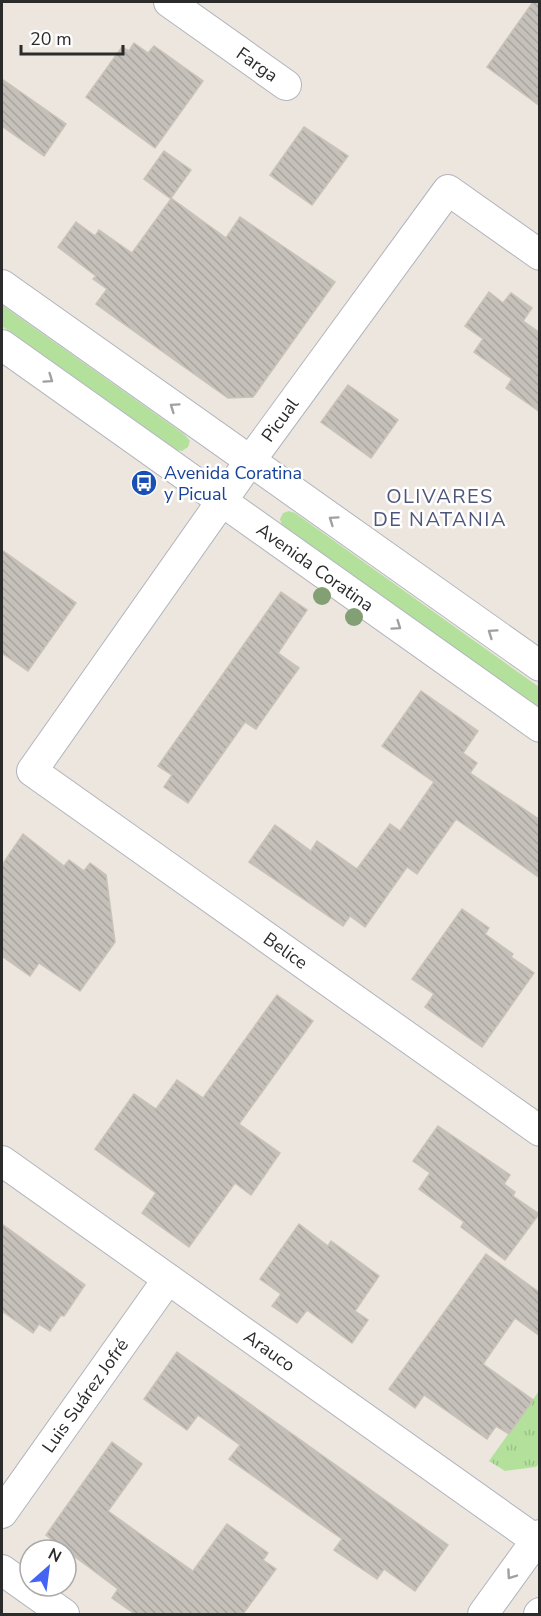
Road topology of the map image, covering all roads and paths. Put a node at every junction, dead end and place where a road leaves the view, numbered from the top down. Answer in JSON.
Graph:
{"nodes":[{"id":1,"x":169,"y":2,"type":"edge"},
{"id":2,"x":286,"y":85,"type":"dead end"},
{"id":3,"x":540,"y":255,"type":"edge"},
{"id":4,"x":2,"y":285,"type":"edge"},
{"id":5,"x":2,"y":345,"type":"edge"},
{"id":6,"x":250,"y":461,"type":"junction"},
{"id":7,"x":221,"y":501,"type":"junction"},
{"id":8,"x":540,"y":666,"type":"edge"},
{"id":9,"x":540,"y":727,"type":"edge"},
{"id":10,"x":32,"y":771,"type":"joint"},
{"id":11,"x":540,"y":1131,"type":"edge"},
{"id":12,"x":2,"y":1161,"type":"edge"},
{"id":13,"x":168,"y":1279,"type":"junction"},
{"id":14,"x":2,"y":1513,"type":"edge"},
{"id":15,"x":538,"y":1539,"type":"edge"},
{"id":16,"x":2,"y":1570,"type":"edge"},
{"id":17,"x":64,"y":1614,"type":"edge"},
{"id":18,"x":483,"y":1614,"type":"edge"}],
"edges":[{"from":1,"to":2,"type":"street","name":"Farga"},
{"from":3,"to":6,"type":"street","name":"Picual"},
{"from":6,"to":4,"type":"street","one_way":true},
{"from":5,"to":7,"type":"street","name":"Avenida Coratina","one_way":true},
{"from":6,"to":7,"type":"street","name":"Picual"},
{"from":8,"to":6,"type":"street","one_way":true},
{"from":7,"to":9,"type":"street","name":"Avenida Coratina","one_way":true},
{"from":7,"to":10,"type":"street","name":"Picual"},
{"from":10,"to":11,"type":"street","name":"Belice"},
{"from":12,"to":13,"type":"street","name":"Arauco"},
{"from":13,"to":14,"type":"street","name":"Luis Suárez Jofré"},
{"from":13,"to":15,"type":"street","name":"Arauco"},
{"from":15,"to":18,"type":"street","one_way":true},
{"from":16,"to":17,"type":"street"}]}
